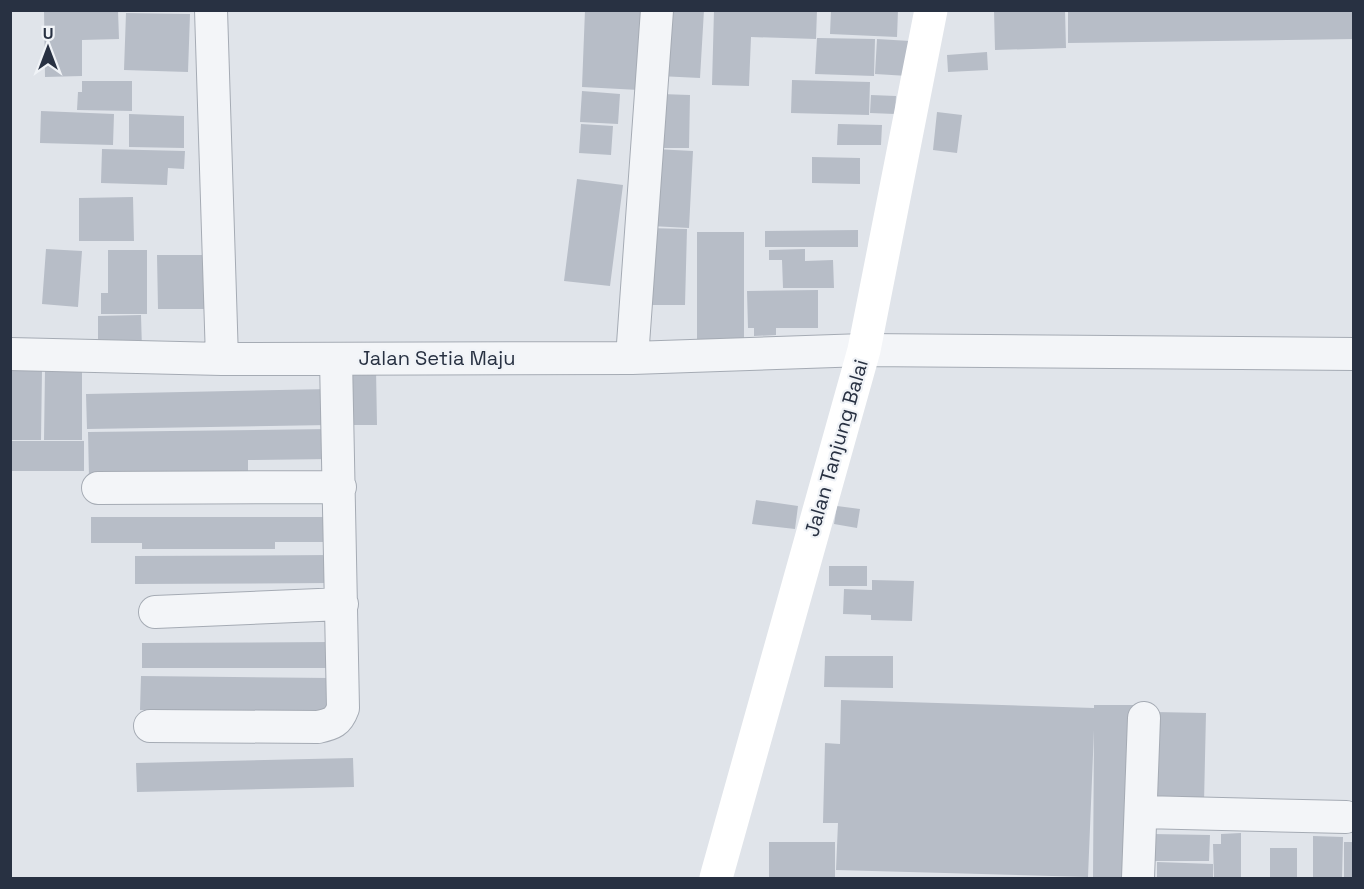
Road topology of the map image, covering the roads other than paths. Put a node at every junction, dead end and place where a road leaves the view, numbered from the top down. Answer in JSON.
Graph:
{"nodes":[{"id":1,"x":211,"y":10,"type":"edge"},
{"id":2,"x":657,"y":10,"type":"edge"},
{"id":3,"x":931,"y":10,"type":"edge"},
{"id":4,"x":864,"y":350,"type":"junction"},
{"id":5,"x":10,"y":354,"type":"edge"},
{"id":6,"x":1353,"y":354,"type":"edge"},
{"id":7,"x":632,"y":358,"type":"junction"},
{"id":8,"x":222,"y":359,"type":"junction"},
{"id":9,"x":336,"y":359,"type":"junction"},
{"id":10,"x":340,"y":487,"type":"junction"},
{"id":11,"x":98,"y":488,"type":"dead end"},
{"id":12,"x":342,"y":604,"type":"junction"},
{"id":13,"x":155,"y":612,"type":"dead end"},
{"id":14,"x":1144,"y":718,"type":"dead end"},
{"id":15,"x":150,"y":726,"type":"dead end"},
{"id":16,"x":1142,"y":812,"type":"junction"},
{"id":17,"x":1346,"y":817,"type":"dead end"},
{"id":18,"x":716,"y":879,"type":"edge"},
{"id":19,"x":1138,"y":879,"type":"edge"}],
"edges":[{"from":1,"to":8,"type":"street"},
{"from":2,"to":7,"type":"street"},
{"from":3,"to":4,"type":"street","name":"Jalan Tanjung Balai"},
{"from":4,"to":6,"type":"street","name":"Jalan Setia Maju"},
{"from":4,"to":7,"type":"street","name":"Jalan Setia Maju"},
{"from":4,"to":18,"type":"street","name":"Jalan Tanjung Balai"},
{"from":5,"to":8,"type":"street","name":"Jalan Setia Maju"},
{"from":7,"to":9,"type":"street","name":"Jalan Setia Maju"},
{"from":8,"to":9,"type":"street","name":"Jalan Setia Maju"},
{"from":9,"to":10,"type":"street"},
{"from":10,"to":11,"type":"street"},
{"from":10,"to":12,"type":"street"},
{"from":12,"to":13,"type":"street"},
{"from":12,"to":15,"type":"street"},
{"from":14,"to":16,"type":"street"},
{"from":16,"to":17,"type":"street"},
{"from":16,"to":19,"type":"street"}]}
